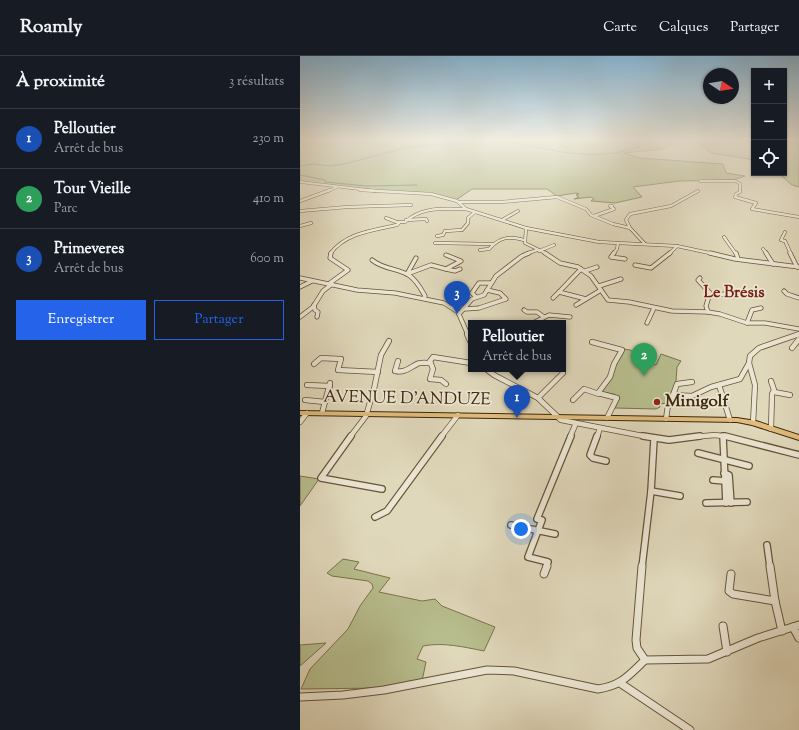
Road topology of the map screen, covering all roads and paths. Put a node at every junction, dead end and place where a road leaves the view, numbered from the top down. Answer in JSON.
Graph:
{"nodes":[{"id":1,"x":700,"y":181,"type":"dead end"},
{"id":2,"x":300,"y":182,"type":"edge"},
{"id":3,"x":337,"y":187,"type":"junction"},
{"id":4,"x":698,"y":191,"type":"dead end"},
{"id":5,"x":300,"y":201,"type":"edge"},
{"id":6,"x":459,"y":202,"type":"junction"},
{"id":7,"x":411,"y":205,"type":"dead end"},
{"id":8,"x":612,"y":206,"type":"dead end"},
{"id":9,"x":466,"y":209,"type":"junction"},
{"id":10,"x":300,"y":211,"type":"edge"},
{"id":11,"x":518,"y":211,"type":"dead end"},
{"id":12,"x":475,"y":212,"type":"junction"},
{"id":13,"x":594,"y":216,"type":"junction"},
{"id":14,"x":799,"y":216,"type":"edge"},
{"id":15,"x":386,"y":218,"type":"dead end"},
{"id":16,"x":406,"y":220,"type":"junction"},
{"id":17,"x":502,"y":220,"type":"junction"},
{"id":18,"x":427,"y":221,"type":"dead end"},
{"id":19,"x":399,"y":222,"type":"junction"},
{"id":20,"x":311,"y":223,"type":"dead end"},
{"id":21,"x":300,"y":226,"type":"edge"},
{"id":22,"x":526,"y":228,"type":"junction"},
{"id":23,"x":630,"y":228,"type":"junction"},
{"id":24,"x":785,"y":232,"type":"dead end"},
{"id":25,"x":437,"y":236,"type":"dead end"},
{"id":26,"x":724,"y":237,"type":"dead end"},
{"id":27,"x":524,"y":240,"type":"junction"},
{"id":28,"x":435,"y":243,"type":"dead end"},
{"id":29,"x":618,"y":243,"type":"junction"},
{"id":30,"x":494,"y":244,"type":"junction"},
{"id":31,"x":645,"y":244,"type":"junction"},
{"id":32,"x":554,"y":245,"type":"dead end"},
{"id":33,"x":677,"y":246,"type":"junction"},
{"id":34,"x":480,"y":250,"type":"dead end"},
{"id":35,"x":538,"y":250,"type":"junction"},
{"id":36,"x":763,"y":250,"type":"dead end"},
{"id":37,"x":446,"y":255,"type":"dead end"},
{"id":38,"x":416,"y":258,"type":"dead end"},
{"id":39,"x":625,"y":259,"type":"dead end"},
{"id":40,"x":738,"y":259,"type":"junction"},
{"id":41,"x":372,"y":260,"type":"dead end"},
{"id":42,"x":773,"y":264,"type":"junction"},
{"id":43,"x":635,"y":265,"type":"dead end"},
{"id":44,"x":597,"y":267,"type":"dead end"},
{"id":45,"x":798,"y":267,"type":"edge"},
{"id":46,"x":446,"y":269,"type":"junction"},
{"id":47,"x":460,"y":269,"type":"dead end"},
{"id":48,"x":583,"y":270,"type":"junction"},
{"id":49,"x":407,"y":274,"type":"junction"},
{"id":50,"x":300,"y":278,"type":"edge"},
{"id":51,"x":700,"y":278,"type":"dead end"},
{"id":52,"x":621,"y":279,"type":"dead end"},
{"id":53,"x":312,"y":281,"type":"junction"},
{"id":54,"x":491,"y":282,"type":"junction"},
{"id":55,"x":331,"y":284,"type":"junction"},
{"id":56,"x":599,"y":286,"type":"junction"},
{"id":57,"x":300,"y":287,"type":"edge"},
{"id":58,"x":780,"y":288,"type":"dead end"},
{"id":59,"x":488,"y":290,"type":"junction"},
{"id":60,"x":601,"y":290,"type":"junction"},
{"id":61,"x":559,"y":292,"type":"junction"},
{"id":62,"x":711,"y":295,"type":"junction"},
{"id":63,"x":735,"y":296,"type":"dead end"},
{"id":64,"x":476,"y":297,"type":"junction"},
{"id":65,"x":424,"y":298,"type":"junction"},
{"id":66,"x":553,"y":298,"type":"dead end"},
{"id":67,"x":799,"y":298,"type":"edge"},
{"id":68,"x":586,"y":299,"type":"junction"},
{"id":69,"x":314,"y":305,"type":"junction"},
{"id":70,"x":576,"y":305,"type":"dead end"},
{"id":71,"x":654,"y":308,"type":"junction"},
{"id":72,"x":761,"y":308,"type":"dead end"},
{"id":73,"x":464,"y":309,"type":"junction"},
{"id":74,"x":524,"y":310,"type":"dead end"},
{"id":75,"x":708,"y":312,"type":"junction"},
{"id":76,"x":459,"y":314,"type":"junction"},
{"id":77,"x":317,"y":317,"type":"dead end"},
{"id":78,"x":544,"y":317,"type":"junction"},
{"id":79,"x":570,"y":317,"type":"dead end"},
{"id":80,"x":300,"y":318,"type":"edge"},
{"id":81,"x":538,"y":320,"type":"edge"},
{"id":82,"x":647,"y":323,"type":"dead end"},
{"id":83,"x":747,"y":323,"type":"junction"},
{"id":84,"x":799,"y":330,"type":"edge"},
{"id":85,"x":799,"y":334,"type":"edge"},
{"id":86,"x":468,"y":336,"type":"edge"},
{"id":87,"x":799,"y":339,"type":"edge"},
{"id":88,"x":389,"y":341,"type":"dead end"},
{"id":89,"x":592,"y":342,"type":"dead end"},
{"id":90,"x":792,"y":348,"type":"dead end"},
{"id":91,"x":398,"y":361,"type":"dead end"},
{"id":92,"x":430,"y":363,"type":"junction"},
{"id":93,"x":468,"y":363,"type":"edge"},
{"id":94,"x":749,"y":363,"type":"junction"},
{"id":95,"x":314,"y":364,"type":"dead end"},
{"id":96,"x":378,"y":372,"type":"junction"},
{"id":97,"x":490,"y":372,"type":"edge"},
{"id":98,"x":563,"y":373,"type":"dead end"},
{"id":99,"x":771,"y":381,"type":"dead end"},
{"id":100,"x":692,"y":382,"type":"dead end"},
{"id":101,"x":446,"y":384,"type":"dead end"},
{"id":102,"x":307,"y":385,"type":"dead end"},
{"id":103,"x":719,"y":385,"type":"junction"},
{"id":104,"x":774,"y":392,"type":"junction"},
{"id":105,"x":599,"y":394,"type":"junction"},
{"id":106,"x":673,"y":395,"type":"junction"},
{"id":107,"x":790,"y":395,"type":"dead end"},
{"id":108,"x":538,"y":398,"type":"junction"},
{"id":109,"x":305,"y":400,"type":"dead end"},
{"id":110,"x":573,"y":400,"type":"dead end"},
{"id":111,"x":325,"y":402,"type":"junction"},
{"id":112,"x":304,"y":413,"type":"edge"},
{"id":113,"x":322,"y":413,"type":"junction"},
{"id":114,"x":367,"y":414,"type":"junction"},
{"id":115,"x":458,"y":415,"type":"junction"},
{"id":116,"x":557,"y":417,"type":"junction"},
{"id":117,"x":607,"y":418,"type":"junction"},
{"id":118,"x":666,"y":419,"type":"junction"},
{"id":119,"x":730,"y":420,"type":"junction"},
{"id":120,"x":300,"y":422,"type":"edge"},
{"id":121,"x":753,"y":423,"type":"junction"},
{"id":122,"x":576,"y":424,"type":"junction"},
{"id":123,"x":600,"y":428,"type":"junction"},
{"id":124,"x":771,"y":429,"type":"junction"},
{"id":125,"x":723,"y":436,"type":"junction"},
{"id":126,"x":799,"y":438,"type":"edge"},
{"id":127,"x":654,"y":439,"type":"junction"},
{"id":128,"x":698,"y":453,"type":"dead end"},
{"id":129,"x":799,"y":455,"type":"edge"},
{"id":130,"x":724,"y":459,"type":"junction"},
{"id":131,"x":606,"y":461,"type":"dead end"},
{"id":132,"x":750,"y":466,"type":"dead end"},
{"id":133,"x":724,"y":473,"type":"junction"},
{"id":134,"x":713,"y":480,"type":"dead end"},
{"id":135,"x":724,"y":481,"type":"junction"},
{"id":136,"x":382,"y":489,"type":"dead end"},
{"id":137,"x":651,"y":491,"type":"junction"},
{"id":138,"x":680,"y":496,"type":"dead end"},
{"id":139,"x":747,"y":502,"type":"dead end"},
{"id":140,"x":706,"y":503,"type":"dead end"},
{"id":141,"x":728,"y":503,"type":"junction"},
{"id":142,"x":374,"y":517,"type":"dead end"},
{"id":143,"x":511,"y":525,"type":"dead end"},
{"id":144,"x":538,"y":531,"type":"junction"},
{"id":145,"x":555,"y":534,"type":"dead end"},
{"id":146,"x":767,"y":545,"type":"dead end"},
{"id":147,"x":544,"y":574,"type":"dead end"},
{"id":148,"x":731,"y":574,"type":"dead end"},
{"id":149,"x":775,"y":601,"type":"junction"},
{"id":150,"x":723,"y":626,"type":"dead end"},
{"id":151,"x":796,"y":626,"type":"edge"},
{"id":152,"x":782,"y":631,"type":"junction"},
{"id":153,"x":799,"y":638,"type":"edge"},
{"id":154,"x":726,"y":652,"type":"junction"},
{"id":155,"x":645,"y":660,"type":"junction"},
{"id":156,"x":620,"y":683,"type":"junction"},
{"id":157,"x":300,"y":696,"type":"edge"},
{"id":158,"x":690,"y":730,"type":"edge"}],
"edges":[{"from":1,"to":14,"type":"street"},
{"from":2,"to":3,"type":"street"},
{"from":3,"to":5,"type":"street"},
{"from":3,"to":6,"type":"street"},
{"from":4,"to":23,"type":"street"},
{"from":6,"to":9,"type":"street"},
{"from":6,"to":13,"type":"street"},
{"from":7,"to":10,"type":"street"},
{"from":8,"to":13,"type":"street"},
{"from":9,"to":12,"type":"street"},
{"from":9,"to":16,"type":"street"},
{"from":11,"to":17,"type":"street"},
{"from":12,"to":17,"type":"street"},
{"from":12,"to":25,"type":"street"},
{"from":13,"to":23,"type":"street"},
{"from":15,"to":19,"type":"street"},
{"from":16,"to":18,"type":"street"},
{"from":16,"to":19,"type":"street"},
{"from":17,"to":22,"type":"street"},
{"from":19,"to":55,"type":"street"},
{"from":20,"to":21,"type":"street"},
{"from":22,"to":27,"type":"street"},
{"from":22,"to":29,"type":"street"},
{"from":23,"to":31,"type":"street"},
{"from":24,"to":45,"type":"street"},
{"from":26,"to":40,"type":"street"},
{"from":27,"to":30,"type":"street"},
{"from":27,"to":35,"type":"street"},
{"from":28,"to":30,"type":"street"},
{"from":29,"to":31,"type":"street"},
{"from":29,"to":39,"type":"street"},
{"from":30,"to":34,"type":"street"},
{"from":31,"to":33,"type":"street"},
{"from":32,"to":35,"type":"street"},
{"from":33,"to":40,"type":"street"},
{"from":33,"to":43,"type":"street"},
{"from":35,"to":48,"type":"street"},
{"from":35,"to":54,"type":"street"},
{"from":36,"to":42,"type":"street"},
{"from":37,"to":46,"type":"street"},
{"from":38,"to":49,"type":"street"},
{"from":40,"to":42,"type":"street"},
{"from":41,"to":49,"type":"street"},
{"from":42,"to":45,"type":"street"},
{"from":44,"to":48,"type":"street"},
{"from":46,"to":47,"type":"street"},
{"from":46,"to":49,"type":"street"},
{"from":48,"to":56,"type":"street"},
{"from":48,"to":61,"type":"street"},
{"from":49,"to":65,"type":"street"},
{"from":50,"to":53,"type":"street"},
{"from":51,"to":62,"type":"street"},
{"from":52,"to":56,"type":"street"},
{"from":53,"to":55,"type":"street"},
{"from":53,"to":57,"type":"street"},
{"from":54,"to":59,"type":"street"},
{"from":54,"to":64,"type":"street"},
{"from":55,"to":65,"type":"street"},
{"from":55,"to":69,"type":"street"},
{"from":56,"to":60,"type":"street"},
{"from":58,"to":67,"type":"street"},
{"from":59,"to":64,"type":"street"},
{"from":59,"to":73,"type":"street"},
{"from":60,"to":68,"type":"street"},
{"from":60,"to":71,"type":"street"},
{"from":61,"to":66,"type":"street"},
{"from":61,"to":68,"type":"street"},
{"from":62,"to":63,"type":"street"},
{"from":62,"to":75,"type":"street"},
{"from":64,"to":73,"type":"street"},
{"from":65,"to":76,"type":"street"},
{"from":68,"to":70,"type":"street"},
{"from":69,"to":77,"type":"street"},
{"from":69,"to":80,"type":"street"},
{"from":71,"to":75,"type":"street"},
{"from":71,"to":82,"type":"street"},
{"from":72,"to":83,"type":"street"},
{"from":73,"to":76,"type":"street"},
{"from":74,"to":78,"type":"street"},
{"from":75,"to":83,"type":"street"},
{"from":76,"to":86,"type":"street"},
{"from":78,"to":79,"type":"street"},
{"from":78,"to":81,"type":"street"},
{"from":83,"to":84,"type":"street"},
{"from":85,"to":94,"type":"street"},
{"from":87,"to":90,"type":"street"},
{"from":88,"to":96,"type":"street"},
{"from":89,"to":105,"type":"street"},
{"from":91,"to":92,"type":"street"},
{"from":92,"to":93,"type":"street"},
{"from":92,"to":101,"type":"street"},
{"from":94,"to":103,"type":"street"},
{"from":94,"to":121,"type":"street"},
{"from":95,"to":96,"type":"street"},
{"from":96,"to":114,"type":"street"},
{"from":97,"to":108,"type":"street"},
{"from":98,"to":108,"type":"street"},
{"from":99,"to":104,"type":"street"},
{"from":100,"to":106,"type":"street"},
{"from":102,"to":111,"type":"street"},
{"from":103,"to":106,"type":"street"},
{"from":103,"to":119,"type":"street"},
{"from":104,"to":107,"type":"street"},
{"from":104,"to":124,"type":"street"},
{"from":105,"to":110,"type":"street"},
{"from":105,"to":117,"type":"street"},
{"from":106,"to":118,"type":"street"},
{"from":108,"to":116,"type":"street"},
{"from":109,"to":111,"type":"street"},
{"from":111,"to":113,"type":"street"},
{"from":112,"to":113,"type":"main road","name":"AVENUE D'ANDUZE"},
{"from":112,"to":120,"type":"street"},
{"from":113,"to":114,"type":"main road","name":"AVENUE D'ANDUZE"},
{"from":114,"to":115,"type":"main road","name":"AVENUE D'ANDUZE"},
{"from":114,"to":136,"type":"street"},
{"from":115,"to":116,"type":"main road","name":"AVENUE D'ANDUZE"},
{"from":115,"to":142,"type":"street"},
{"from":116,"to":117,"type":"main road","name":"AVENUE D'ANDUZE"},
{"from":116,"to":122,"type":"street"},
{"from":117,"to":118,"type":"main road","name":"AVENUE D'ANDUZE"},
{"from":118,"to":119,"type":"main road","name":"AVENUE D'ANDUZE"},
{"from":119,"to":121,"type":"main road","name":"AVENUE D'ANDUZE"},
{"from":121,"to":124,"type":"main road","name":"AVENUE D'ANDUZE"},
{"from":122,"to":123,"type":"street"},
{"from":122,"to":144,"type":"street"},
{"from":123,"to":127,"type":"street"},
{"from":123,"to":131,"type":"street"},
{"from":124,"to":126,"type":"main road","name":"AVENUE D'ANDUZE"},
{"from":125,"to":127,"type":"street"},
{"from":125,"to":129,"type":"street"},
{"from":125,"to":130,"type":"street"},
{"from":127,"to":137,"type":"street"},
{"from":128,"to":130,"type":"street"},
{"from":130,"to":132,"type":"street"},
{"from":130,"to":133,"type":"street"},
{"from":133,"to":135,"type":"street"},
{"from":133,"to":141,"type":"street"},
{"from":134,"to":135,"type":"street"},
{"from":135,"to":141,"type":"street"},
{"from":137,"to":138,"type":"street"},
{"from":137,"to":155,"type":"street"},
{"from":139,"to":141,"type":"street"},
{"from":140,"to":141,"type":"street"},
{"from":143,"to":144,"type":"street"},
{"from":144,"to":145,"type":"street"},
{"from":144,"to":147,"type":"street"},
{"from":146,"to":149,"type":"street"},
{"from":148,"to":149,"type":"street"},
{"from":149,"to":152,"type":"street"},
{"from":150,"to":154,"type":"street"},
{"from":151,"to":152,"type":"street"},
{"from":151,"to":153,"type":"street"},
{"from":152,"to":154,"type":"street"},
{"from":154,"to":155,"type":"street"},
{"from":155,"to":156,"type":"street"},
{"from":156,"to":157,"type":"street"},
{"from":156,"to":158,"type":"street"}]}
